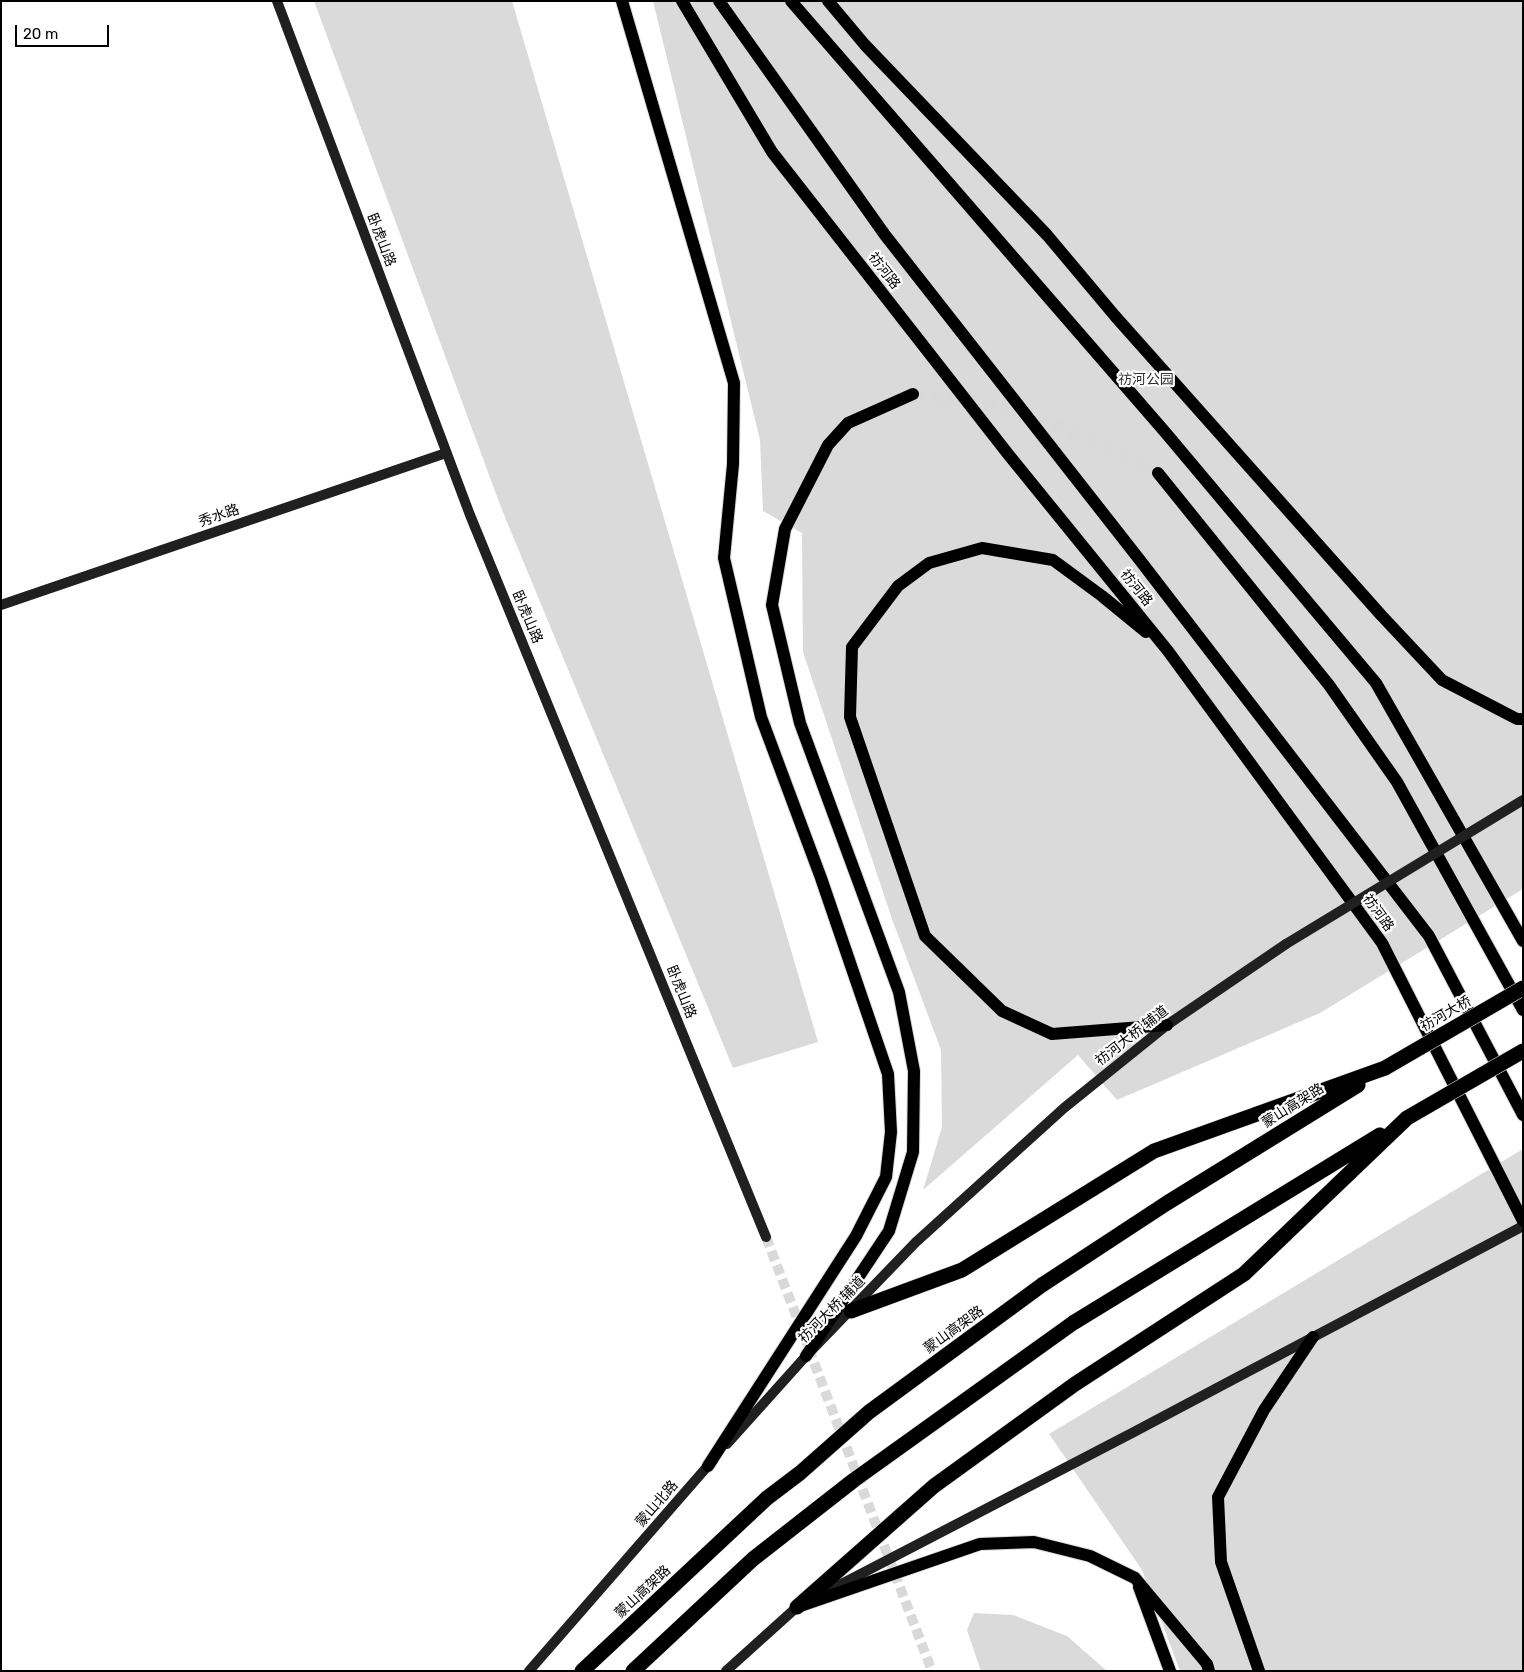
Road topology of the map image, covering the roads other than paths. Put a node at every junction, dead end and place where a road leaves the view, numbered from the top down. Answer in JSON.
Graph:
{"nodes":[{"id":1,"x":277,"y":1,"type":"edge"},
{"id":2,"x":622,"y":1,"type":"edge"},
{"id":3,"x":682,"y":1,"type":"edge"},
{"id":4,"x":719,"y":1,"type":"edge"},
{"id":5,"x":790,"y":1,"type":"edge"},
{"id":6,"x":828,"y":1,"type":"edge"},
{"id":7,"x":913,"y":394,"type":"tunnel mouth"},
{"id":8,"x":446,"y":453,"type":"junction"},
{"id":9,"x":1158,"y":473,"type":"tunnel mouth"},
{"id":10,"x":1,"y":605,"type":"edge"},
{"id":11,"x":1168,"y":651,"type":"junction"},
{"id":12,"x":1523,"y":719,"type":"edge"},
{"id":13,"x":1523,"y":800,"type":"edge"},
{"id":14,"x":1523,"y":941,"type":"edge"},
{"id":15,"x":1523,"y":988,"type":"edge"},
{"id":16,"x":1523,"y":1010,"type":"edge"},
{"id":17,"x":1167,"y":1025,"type":"junction"},
{"id":18,"x":1523,"y":1051,"type":"edge"},
{"id":19,"x":1385,"y":1068,"type":"junction"},
{"id":20,"x":1523,"y":1115,"type":"edge"},
{"id":21,"x":1407,"y":1118,"type":"junction"},
{"id":22,"x":1523,"y":1221,"type":"edge"},
{"id":23,"x":1523,"y":1226,"type":"edge"},
{"id":24,"x":766,"y":1237,"type":"tunnel mouth"},
{"id":25,"x":850,"y":1312,"type":"junction"},
{"id":26,"x":1313,"y":1337,"type":"junction"},
{"id":27,"x":806,"y":1356,"type":"junction"},
{"id":28,"x":708,"y":1466,"type":"junction"},
{"id":29,"x":1135,"y":1578,"type":"junction"},
{"id":30,"x":797,"y":1607,"type":"junction"},
{"id":31,"x":737,"y":1660,"type":"junction"},
{"id":32,"x":529,"y":1671,"type":"edge"},
{"id":33,"x":582,"y":1671,"type":"edge"},
{"id":34,"x":633,"y":1671,"type":"edge"},
{"id":35,"x":726,"y":1671,"type":"edge"},
{"id":36,"x":730,"y":1671,"type":"edge"},
{"id":37,"x":1170,"y":1671,"type":"edge"},
{"id":38,"x":1209,"y":1671,"type":"edge"},
{"id":39,"x":1259,"y":1671,"type":"edge"}],
"edges":[{"from":1,"to":8,"type":"main road","name":"卧虎山路"},
{"from":2,"to":28,"type":"main road"},
{"from":3,"to":11,"type":"main road","name":"祊河路"},
{"from":4,"to":20,"type":"main road","name":"祊河路"},
{"from":5,"to":14,"type":"main road"},
{"from":6,"to":12,"type":"main road"},
{"from":7,"to":27,"type":"main road"},
{"from":8,"to":10,"type":"main road","name":"秀水路"},
{"from":8,"to":24,"type":"main road","name":"卧虎山路"},
{"from":9,"to":16,"type":"main road"},
{"from":11,"to":17,"type":"main road"},
{"from":11,"to":22,"type":"main road","name":"祊河路"},
{"from":13,"to":17,"type":"main road","name":"祊河大桥 辅道","bridge":true},
{"from":15,"to":19,"type":"highway","name":"祊河大桥","bridge":true},
{"from":17,"to":25,"type":"main road","name":"祊河大桥 辅道"},
{"from":18,"to":21,"type":"highway","bridge":true},
{"from":19,"to":25,"type":"highway"},
{"from":19,"to":33,"type":"highway","name":"蒙山高架路","bridge":true},
{"from":21,"to":30,"type":"highway"},
{"from":21,"to":34,"type":"highway","bridge":true},
{"from":23,"to":26,"type":"main road"},
{"from":25,"to":27,"type":"main road","name":"祊河大桥 辅道"},
{"from":26,"to":30,"type":"main road"},
{"from":26,"to":39,"type":"main road"},
{"from":27,"to":28,"type":"main road","name":"蒙山北路"},
{"from":28,"to":32,"type":"main road","name":"蒙山北路"},
{"from":29,"to":30,"type":"main road"},
{"from":29,"to":37,"type":"main road"},
{"from":29,"to":38,"type":"main road"},
{"from":30,"to":31,"type":"main road"},
{"from":31,"to":35,"type":"main road"},
{"from":31,"to":36,"type":"main road"}]}
